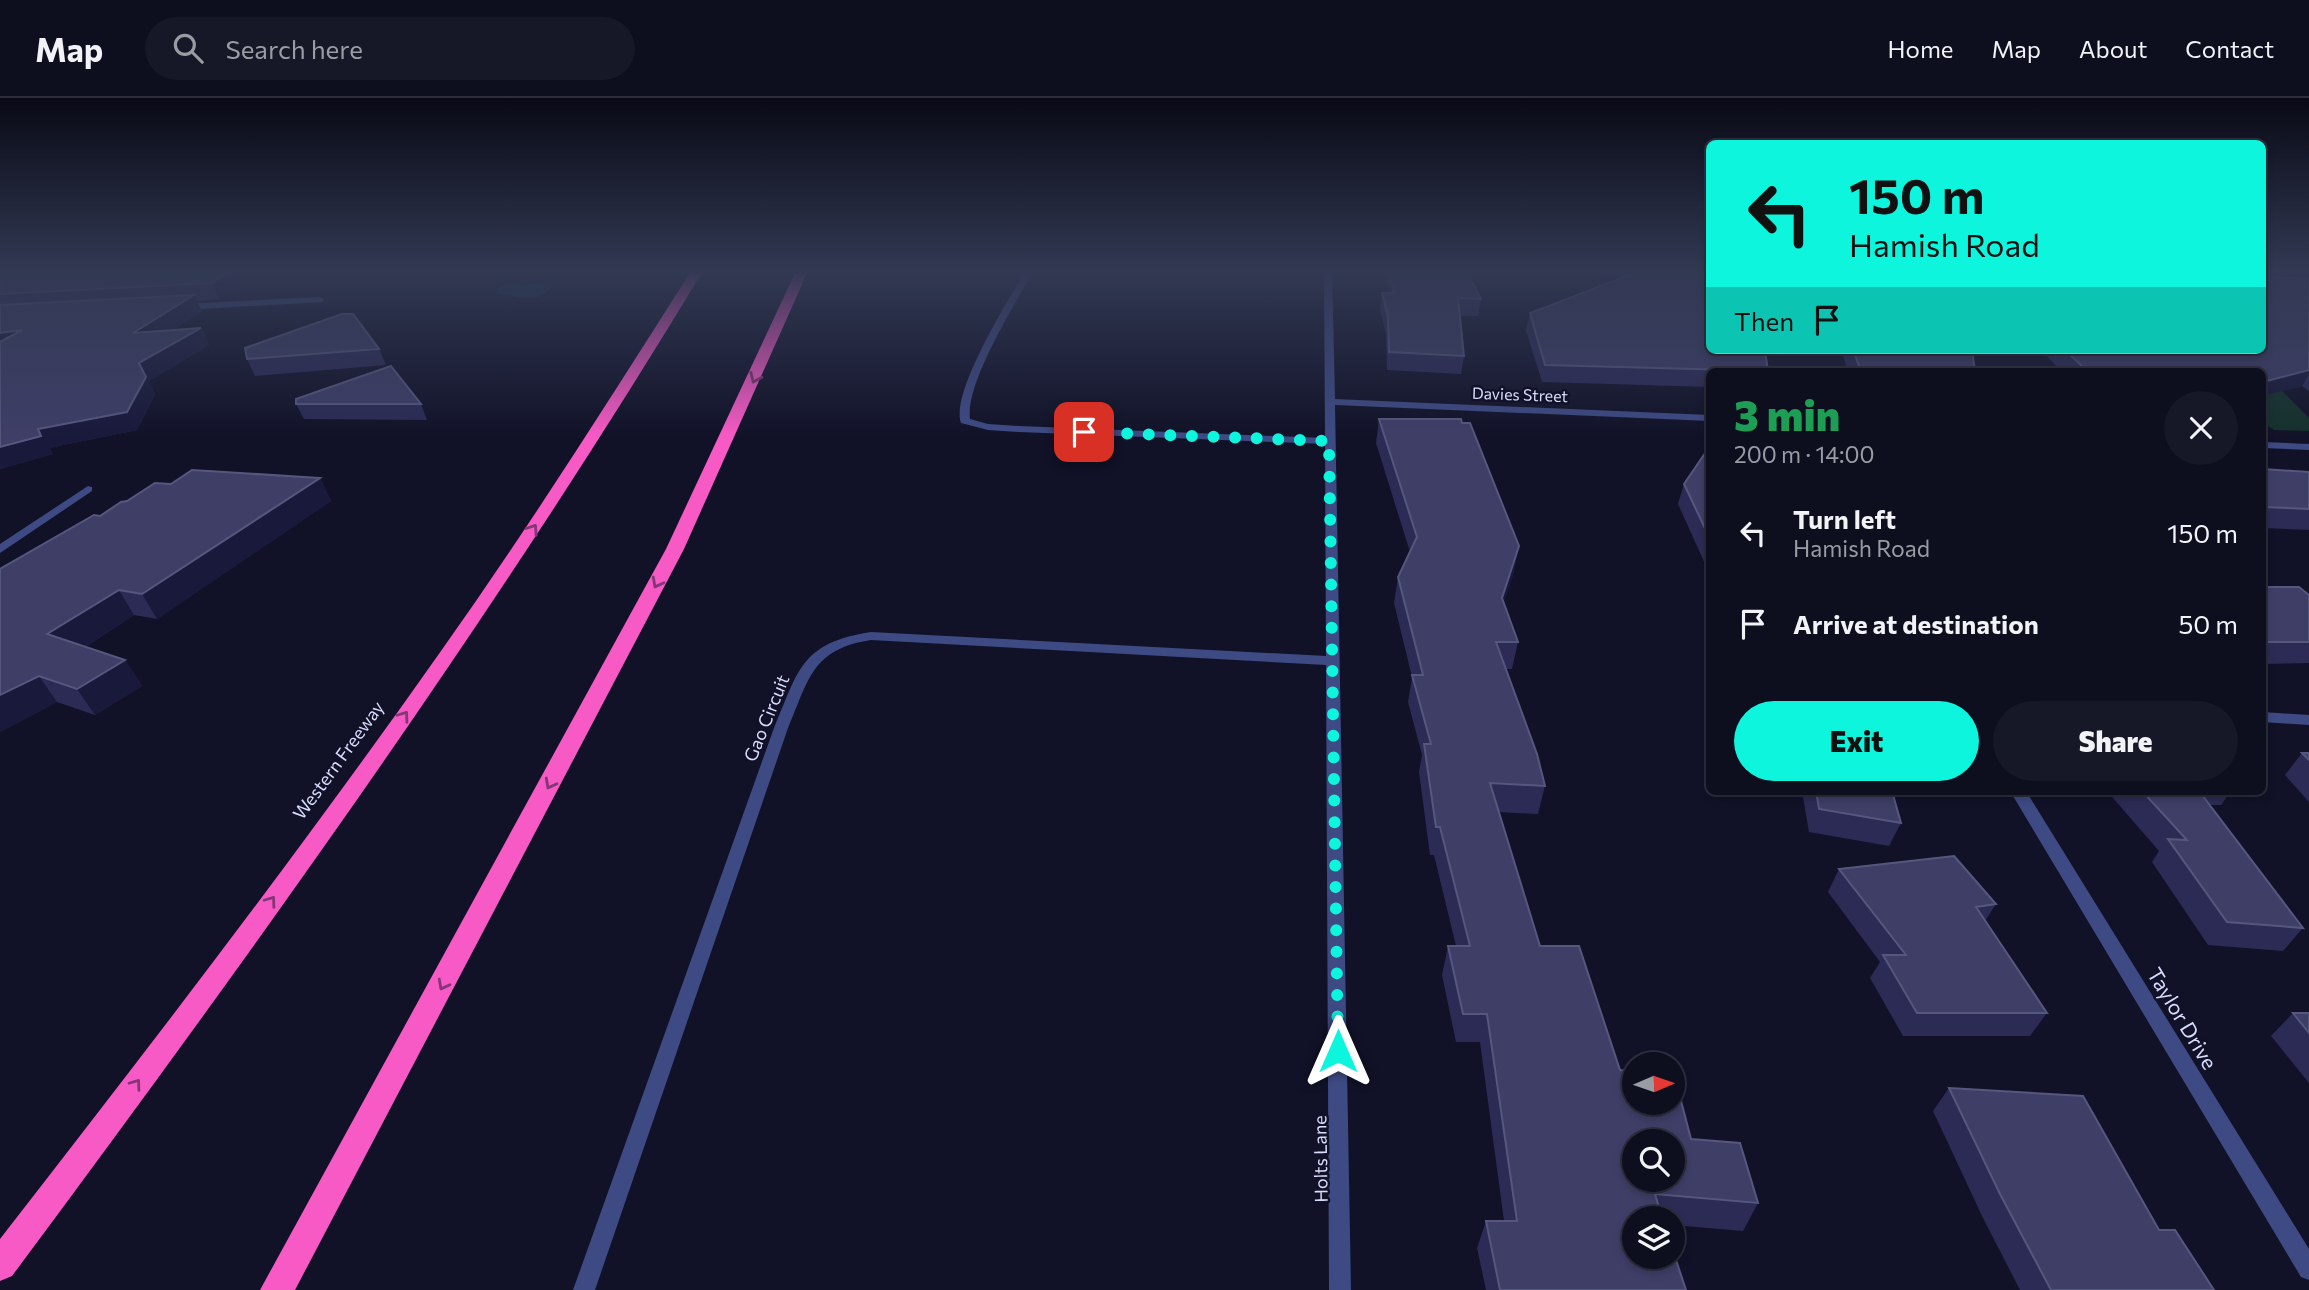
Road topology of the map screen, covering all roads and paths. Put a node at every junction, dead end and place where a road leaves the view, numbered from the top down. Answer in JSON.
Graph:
{"nodes":[{"id":1,"x":662,"y":327,"type":"edge"},
{"id":2,"x":777,"y":327,"type":"edge"},
{"id":3,"x":1000,"y":327,"type":"edge"},
{"id":4,"x":1328,"y":327,"type":"edge"},
{"id":5,"x":1328,"y":402,"type":"junction"},
{"id":6,"x":1706,"y":418,"type":"edge"},
{"id":7,"x":1329,"y":441,"type":"junction"},
{"id":8,"x":2266,"y":445,"type":"edge"},
{"id":9,"x":2309,"y":447,"type":"edge"},
{"id":10,"x":88,"y":489,"type":"dead end"},
{"id":11,"x":0,"y":549,"type":"edge"},
{"id":12,"x":1333,"y":661,"type":"junction"},
{"id":13,"x":2266,"y":717,"type":"edge"},
{"id":14,"x":2309,"y":720,"type":"edge"},
{"id":15,"x":2020,"y":795,"type":"edge"},
{"id":16,"x":96,"y":1139,"type":"junction"},
{"id":17,"x":0,"y":1250,"type":"edge"},
{"id":18,"x":2306,"y":1260,"type":"edge"},
{"id":19,"x":0,"y":1265,"type":"edge"},
{"id":20,"x":277,"y":1290,"type":"edge"},
{"id":21,"x":584,"y":1290,"type":"edge"},
{"id":22,"x":1340,"y":1290,"type":"edge"}],
"edges":[{"from":16,"to":1,"type":"highway","name":"Western Freeway","one_way":true},
{"from":2,"to":20,"type":"highway","one_way":true},
{"from":3,"to":7,"type":"street"},
{"from":4,"to":5,"type":"street","name":"Holts Lane"},
{"from":5,"to":6,"type":"street","name":"Davies Street"},
{"from":5,"to":7,"type":"street","name":"Holts Lane"},
{"from":7,"to":12,"type":"street","name":"Holts Lane"},
{"from":8,"to":9,"type":"street"},
{"from":10,"to":11,"type":"street"},
{"from":12,"to":21,"type":"street","name":"Gao Circuit"},
{"from":12,"to":22,"type":"street","name":"Holts Lane"},
{"from":13,"to":14,"type":"street"},
{"from":15,"to":18,"type":"street","name":"Taylor Drive"},
{"from":16,"to":17,"type":"highway"},
{"from":16,"to":19,"type":"highway","name":"Western Freeway"}]}
